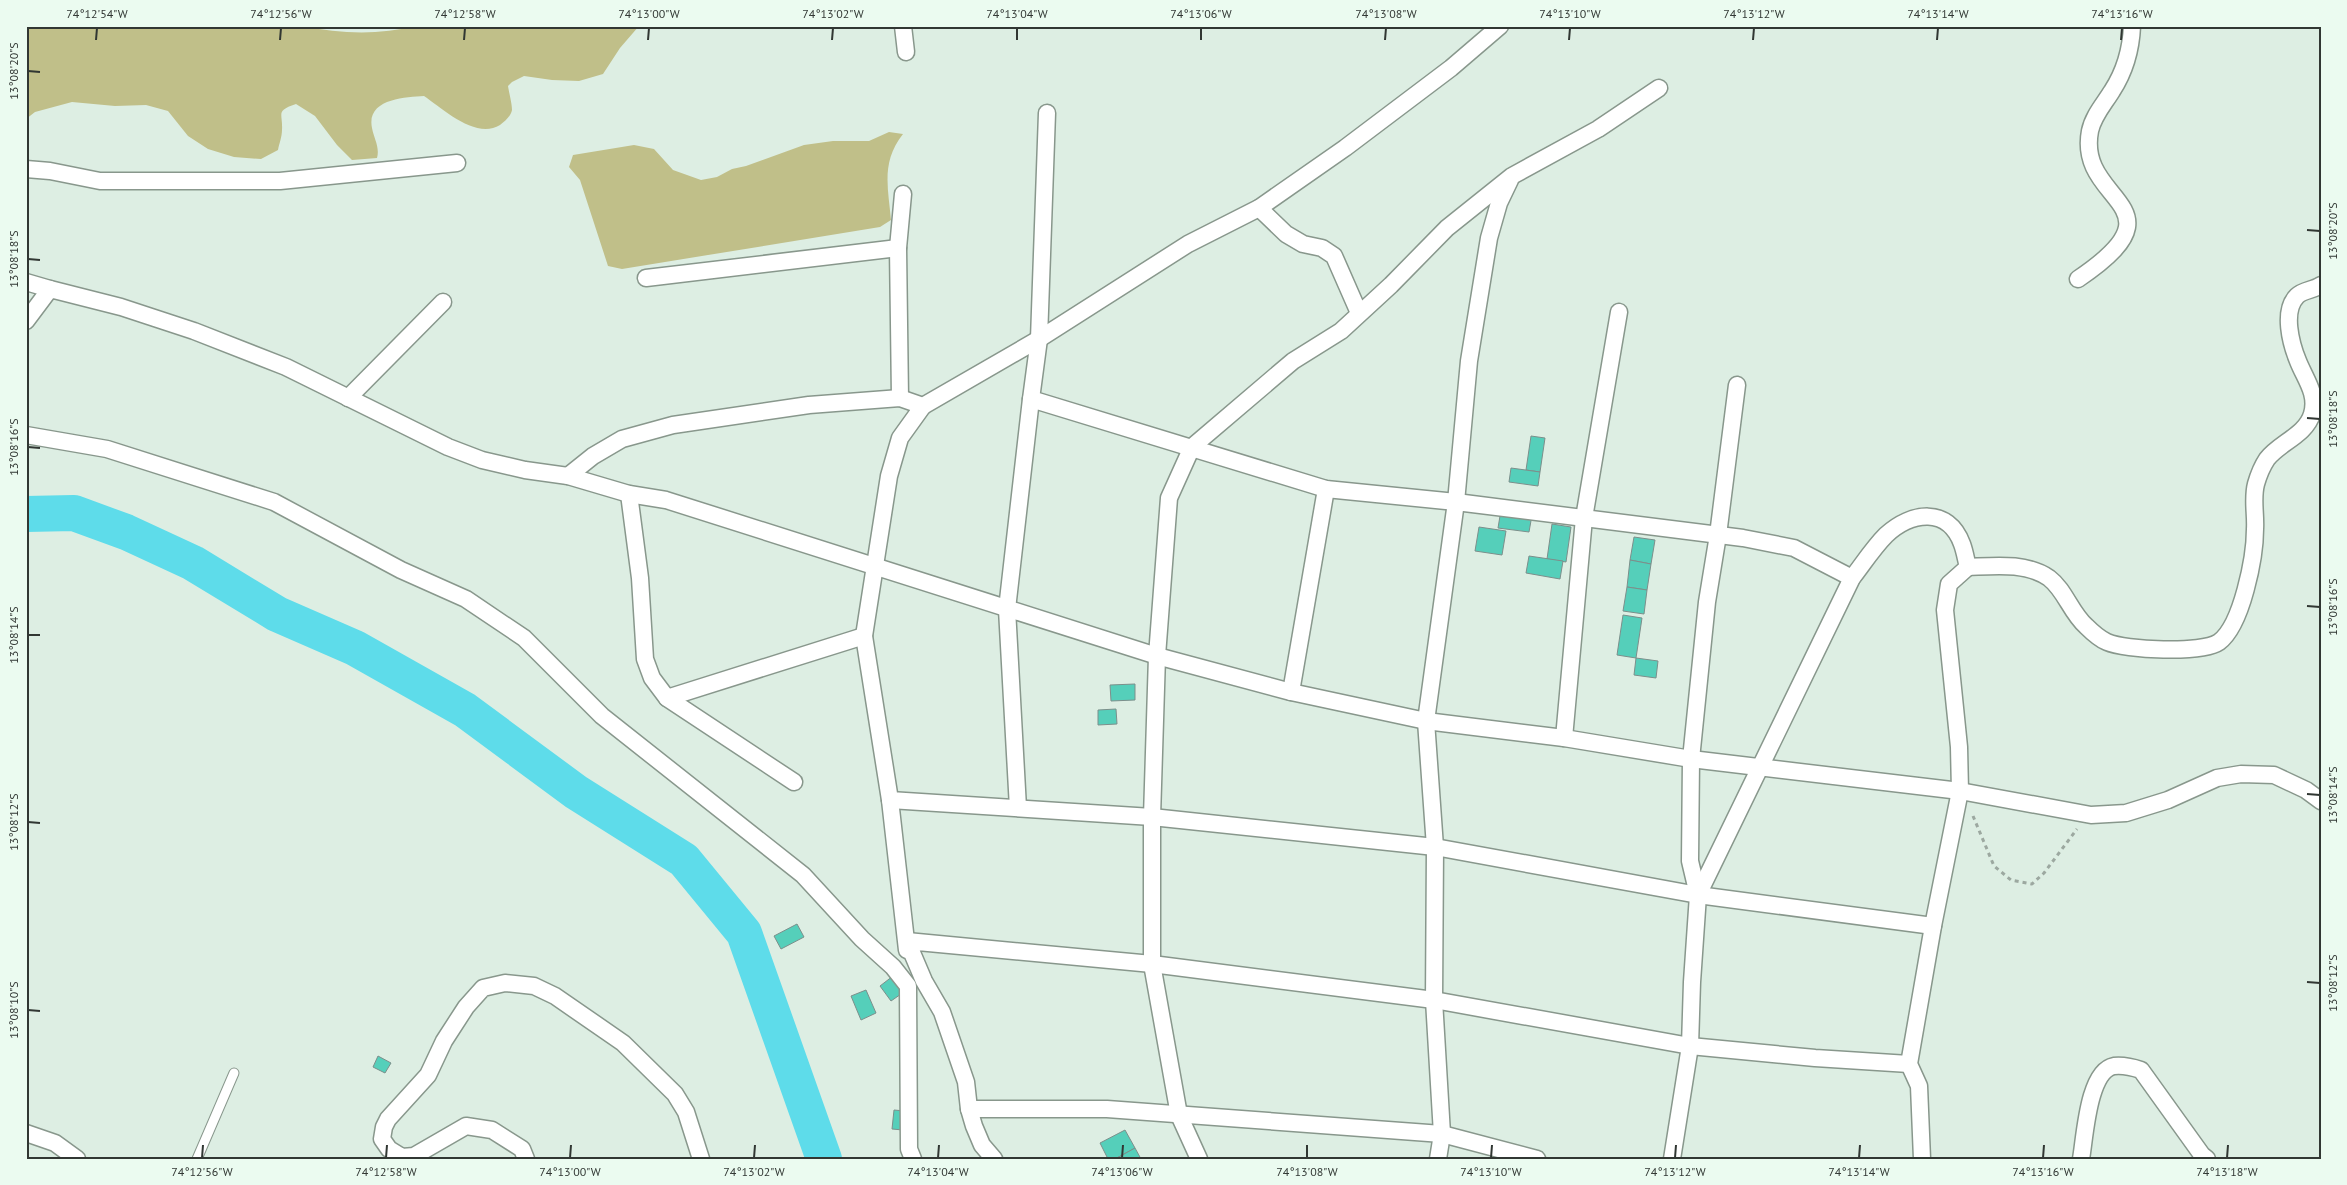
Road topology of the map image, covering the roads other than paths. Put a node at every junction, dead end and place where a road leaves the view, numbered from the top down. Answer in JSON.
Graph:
{"nodes":[{"id":1,"x":903,"y":26,"type":"edge"},
{"id":2,"x":1500,"y":26,"type":"edge"},
{"id":3,"x":2132,"y":26,"type":"edge"},
{"id":4,"x":906,"y":52,"type":"dead end"},
{"id":5,"x":1659,"y":88,"type":"dead end"},
{"id":6,"x":1047,"y":112,"type":"dead end"},
{"id":7,"x":457,"y":163,"type":"dead end"},
{"id":8,"x":26,"y":169,"type":"edge"},
{"id":9,"x":1512,"y":176,"type":"junction"},
{"id":10,"x":903,"y":194,"type":"dead end"},
{"id":11,"x":1259,"y":208,"type":"junction"},
{"id":12,"x":898,"y":248,"type":"junction"},
{"id":13,"x":646,"y":278,"type":"dead end"},
{"id":14,"x":2078,"y":279,"type":"dead end"},
{"id":15,"x":26,"y":282,"type":"edge"},
{"id":16,"x":2321,"y":284,"type":"edge"},
{"id":17,"x":50,"y":289,"type":"junction"},
{"id":18,"x":443,"y":302,"type":"dead end"},
{"id":19,"x":1359,"y":312,"type":"junction"},
{"id":20,"x":1618,"y":312,"type":"dead end"},
{"id":21,"x":26,"y":320,"type":"edge"},
{"id":22,"x":1039,"y":339,"type":"junction"},
{"id":23,"x":1737,"y":385,"type":"dead end"},
{"id":24,"x":348,"y":398,"type":"junction"},
{"id":25,"x":900,"y":398,"type":"junction"},
{"id":26,"x":1031,"y":400,"type":"junction"},
{"id":27,"x":923,"y":406,"type":"junction"},
{"id":28,"x":26,"y":435,"type":"edge"},
{"id":29,"x":1192,"y":447,"type":"junction"},
{"id":30,"x":568,"y":476,"type":"junction"},
{"id":31,"x":1326,"y":489,"type":"junction"},
{"id":32,"x":629,"y":494,"type":"junction"},
{"id":33,"x":1456,"y":502,"type":"junction"},
{"id":34,"x":1584,"y":518,"type":"junction"},
{"id":35,"x":1718,"y":536,"type":"junction"},
{"id":36,"x":874,"y":567,"type":"junction"},
{"id":37,"x":1968,"y":567,"type":"junction"},
{"id":38,"x":1852,"y":578,"type":"junction"},
{"id":39,"x":1007,"y":609,"type":"junction"},
{"id":40,"x":864,"y":636,"type":"junction"},
{"id":41,"x":1157,"y":656,"type":"junction"},
{"id":42,"x":1291,"y":692,"type":"junction"},
{"id":43,"x":667,"y":698,"type":"junction"},
{"id":44,"x":1426,"y":721,"type":"junction"},
{"id":45,"x":1564,"y":738,"type":"junction"},
{"id":46,"x":1691,"y":759,"type":"junction"},
{"id":47,"x":1760,"y":766,"type":"junction"},
{"id":48,"x":794,"y":782,"type":"dead end"},
{"id":49,"x":1960,"y":791,"type":"junction"},
{"id":50,"x":890,"y":800,"type":"junction"},
{"id":51,"x":2321,"y":801,"type":"edge"},
{"id":52,"x":1018,"y":808,"type":"junction"},
{"id":53,"x":1152,"y":817,"type":"junction"},
{"id":54,"x":1435,"y":847,"type":"junction"},
{"id":55,"x":1698,"y":895,"type":"junction"},
{"id":56,"x":1933,"y":926,"type":"junction"},
{"id":57,"x":907,"y":940,"type":"junction"},
{"id":58,"x":1152,"y":964,"type":"junction"},
{"id":59,"x":908,"y":986,"type":"junction"},
{"id":60,"x":1434,"y":1000,"type":"junction"},
{"id":61,"x":1690,"y":1046,"type":"junction"},
{"id":62,"x":1909,"y":1064,"type":"junction"},
{"id":63,"x":234,"y":1073,"type":"dead end"},
{"id":64,"x":969,"y":1108,"type":"junction"},
{"id":65,"x":1179,"y":1115,"type":"junction"},
{"id":66,"x":26,"y":1133,"type":"edge"},
{"id":67,"x":1442,"y":1134,"type":"junction"},
{"id":68,"x":909,"y":1156,"type":"edge"},
{"id":69,"x":77,"y":1159,"type":"edge"},
{"id":70,"x":197,"y":1159,"type":"edge"},
{"id":71,"x":526,"y":1159,"type":"edge"},
{"id":72,"x":701,"y":1159,"type":"edge"},
{"id":73,"x":994,"y":1159,"type":"edge"},
{"id":74,"x":1199,"y":1159,"type":"edge"},
{"id":75,"x":1438,"y":1159,"type":"edge"},
{"id":76,"x":1537,"y":1159,"type":"edge"},
{"id":77,"x":1672,"y":1159,"type":"edge"},
{"id":78,"x":1922,"y":1159,"type":"edge"},
{"id":79,"x":2081,"y":1159,"type":"edge"},
{"id":80,"x":2207,"y":1159,"type":"edge"}],
"edges":[{"from":1,"to":4,"type":"street"},
{"from":2,"to":11,"type":"street"},
{"from":3,"to":14,"type":"street"},
{"from":5,"to":9,"type":"street"},
{"from":6,"to":22,"type":"street"},
{"from":7,"to":8,"type":"street"},
{"from":9,"to":19,"type":"street"},
{"from":9,"to":33,"type":"street"},
{"from":10,"to":12,"type":"street"},
{"from":11,"to":19,"type":"street"},
{"from":11,"to":22,"type":"street"},
{"from":12,"to":13,"type":"street"},
{"from":12,"to":25,"type":"street"},
{"from":15,"to":17,"type":"street"},
{"from":16,"to":37,"type":"street"},
{"from":17,"to":21,"type":"street"},
{"from":17,"to":24,"type":"street"},
{"from":18,"to":24,"type":"street"},
{"from":19,"to":29,"type":"street"},
{"from":20,"to":34,"type":"street"},
{"from":22,"to":26,"type":"street"},
{"from":22,"to":27,"type":"street"},
{"from":23,"to":35,"type":"street"},
{"from":24,"to":30,"type":"street"},
{"from":25,"to":27,"type":"street"},
{"from":25,"to":30,"type":"street"},
{"from":26,"to":29,"type":"street"},
{"from":26,"to":39,"type":"street"},
{"from":27,"to":36,"type":"street"},
{"from":28,"to":59,"type":"street"},
{"from":29,"to":31,"type":"street"},
{"from":29,"to":41,"type":"street"},
{"from":30,"to":32,"type":"street"},
{"from":31,"to":33,"type":"street"},
{"from":31,"to":42,"type":"street"},
{"from":32,"to":36,"type":"street"},
{"from":32,"to":43,"type":"street"},
{"from":33,"to":34,"type":"street"},
{"from":33,"to":44,"type":"street"},
{"from":34,"to":35,"type":"street"},
{"from":34,"to":45,"type":"street"},
{"from":35,"to":38,"type":"street"},
{"from":35,"to":46,"type":"street"},
{"from":36,"to":39,"type":"street"},
{"from":36,"to":40,"type":"street"},
{"from":37,"to":38,"type":"street"},
{"from":37,"to":49,"type":"street"},
{"from":38,"to":47,"type":"street"},
{"from":39,"to":41,"type":"street"},
{"from":39,"to":52,"type":"street"},
{"from":40,"to":43,"type":"street"},
{"from":40,"to":50,"type":"street"},
{"from":41,"to":42,"type":"street"},
{"from":41,"to":53,"type":"street"},
{"from":42,"to":44,"type":"street"},
{"from":43,"to":48,"type":"street"},
{"from":44,"to":45,"type":"street"},
{"from":44,"to":54,"type":"street"},
{"from":45,"to":46,"type":"street"},
{"from":46,"to":47,"type":"street"},
{"from":46,"to":55,"type":"street"},
{"from":47,"to":49,"type":"street"},
{"from":47,"to":55,"type":"street"},
{"from":49,"to":51,"type":"street"},
{"from":49,"to":56,"type":"street"},
{"from":50,"to":52,"type":"street"},
{"from":50,"to":57,"type":"street"},
{"from":52,"to":53,"type":"street"},
{"from":53,"to":54,"type":"street"},
{"from":53,"to":58,"type":"street"},
{"from":54,"to":55,"type":"street"},
{"from":54,"to":60,"type":"street"},
{"from":55,"to":56,"type":"street"},
{"from":55,"to":61,"type":"street"},
{"from":56,"to":62,"type":"street"},
{"from":57,"to":58,"type":"street"},
{"from":57,"to":59,"type":"street"},
{"from":57,"to":64,"type":"street"},
{"from":58,"to":60,"type":"street"},
{"from":58,"to":65,"type":"street"},
{"from":59,"to":68,"type":"street"},
{"from":60,"to":61,"type":"street"},
{"from":60,"to":67,"type":"street"},
{"from":61,"to":62,"type":"street"},
{"from":61,"to":77,"type":"street"},
{"from":62,"to":78,"type":"street"},
{"from":63,"to":70,"type":"lane"},
{"from":64,"to":65,"type":"street"},
{"from":64,"to":73,"type":"street"},
{"from":65,"to":67,"type":"street"},
{"from":65,"to":74,"type":"street"},
{"from":66,"to":69,"type":"street"},
{"from":67,"to":75,"type":"street"},
{"from":67,"to":76,"type":"street"},
{"from":71,"to":72,"type":"street"},
{"from":79,"to":80,"type":"street"}]}
